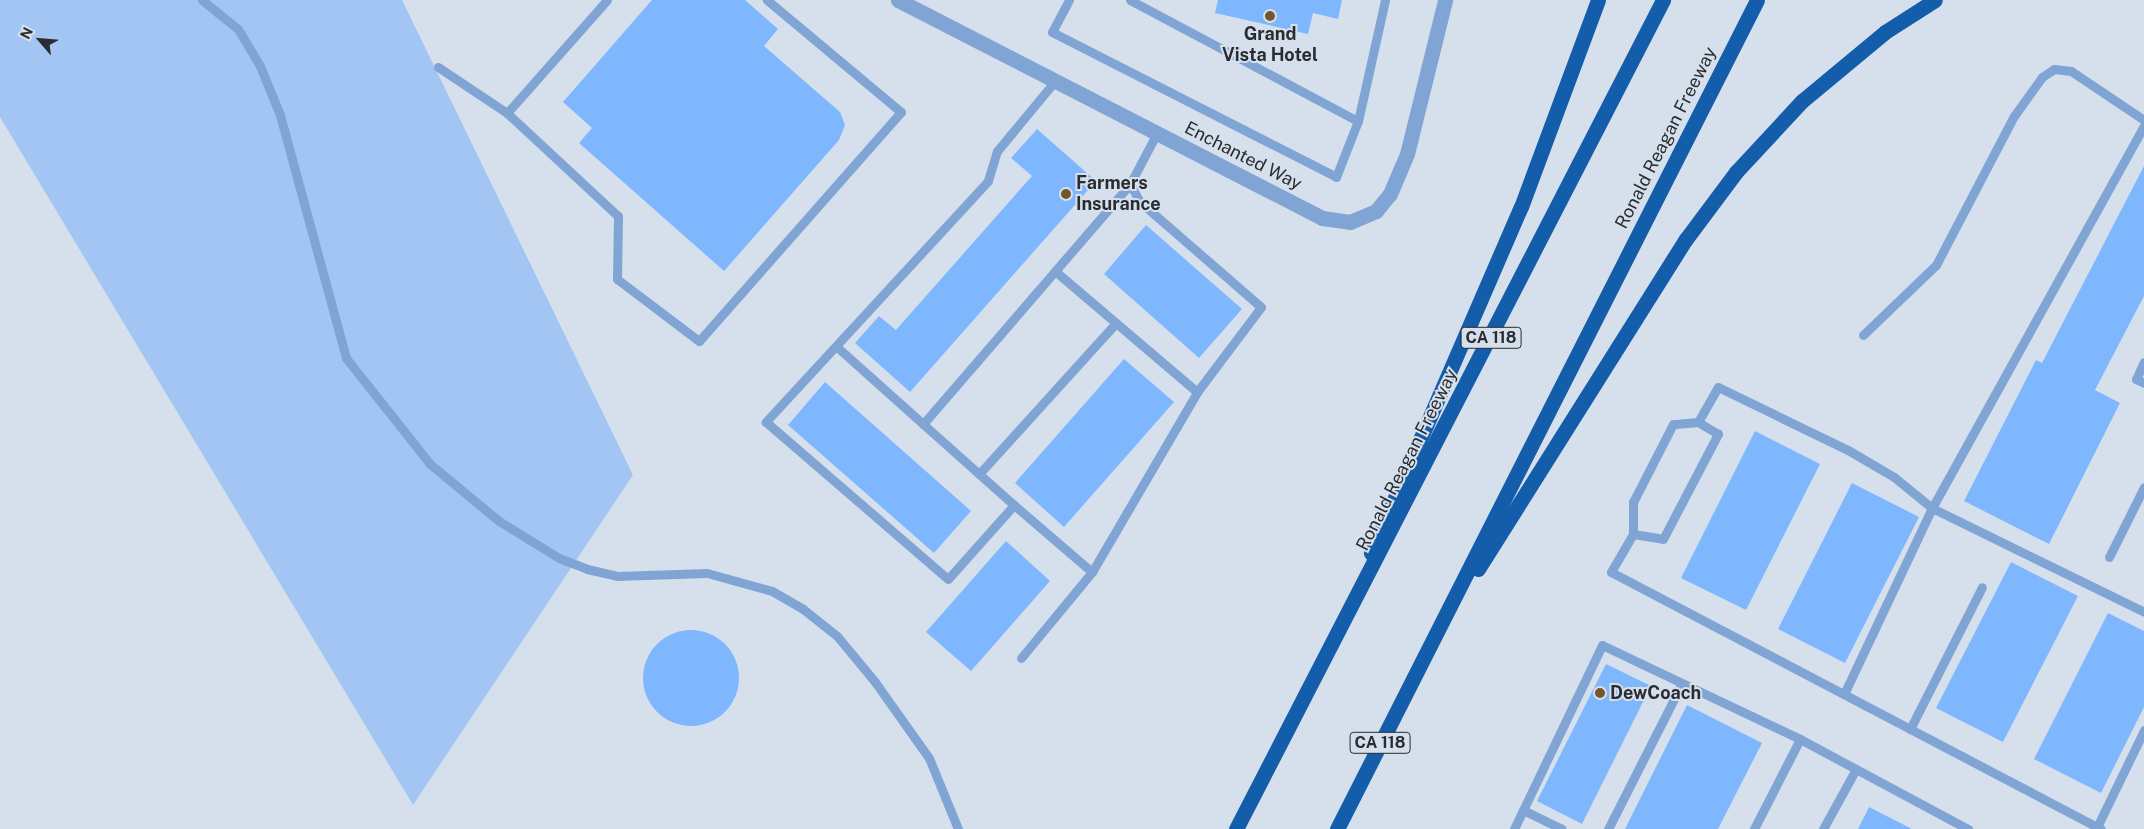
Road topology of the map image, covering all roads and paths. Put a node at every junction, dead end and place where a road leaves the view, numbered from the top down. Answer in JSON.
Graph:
{"nodes":[{"id":1,"x":202,"y":0,"type":"edge"},
{"id":2,"x":607,"y":0,"type":"edge"},
{"id":3,"x":767,"y":0,"type":"edge"},
{"id":4,"x":898,"y":0,"type":"edge"},
{"id":5,"x":1069,"y":0,"type":"edge"},
{"id":6,"x":1130,"y":0,"type":"edge"},
{"id":7,"x":1385,"y":0,"type":"edge"},
{"id":8,"x":1445,"y":0,"type":"edge"},
{"id":9,"x":1598,"y":0,"type":"edge"},
{"id":10,"x":1663,"y":0,"type":"edge"},
{"id":11,"x":1757,"y":0,"type":"edge"},
{"id":12,"x":1935,"y":0,"type":"edge"},
{"id":13,"x":438,"y":67,"type":"dead end"},
{"id":14,"x":1055,"y":81,"type":"junction"},
{"id":15,"x":507,"y":113,"type":"junction"},
{"id":16,"x":2144,"y":120,"type":"edge"},
{"id":17,"x":1358,"y":121,"type":"junction"},
{"id":18,"x":2144,"y":125,"type":"edge"},
{"id":19,"x":1157,"y":133,"type":"junction"},
{"id":20,"x":1130,"y":184,"type":"junction"},
{"id":21,"x":1055,"y":271,"type":"junction"},
{"id":22,"x":1116,"y":323,"type":"junction"},
{"id":23,"x":1863,"y":335,"type":"dead end"},
{"id":24,"x":837,"y":347,"type":"junction"},
{"id":25,"x":2144,"y":362,"type":"edge"},
{"id":26,"x":2144,"y":383,"type":"edge"},
{"id":27,"x":1197,"y":392,"type":"junction"},
{"id":28,"x":1698,"y":422,"type":"junction"},
{"id":29,"x":923,"y":424,"type":"junction"},
{"id":30,"x":979,"y":474,"type":"junction"},
{"id":31,"x":2144,"y":487,"type":"edge"},
{"id":32,"x":1014,"y":505,"type":"junction"},
{"id":33,"x":1932,"y":508,"type":"junction"},
{"id":34,"x":1633,"y":534,"type":"junction"},
{"id":35,"x":2109,"y":557,"type":"dead end"},
{"id":36,"x":1092,"y":572,"type":"junction"},
{"id":37,"x":1982,"y":587,"type":"dead end"},
{"id":38,"x":2144,"y":612,"type":"edge"},
{"id":39,"x":1423,"y":657,"type":"junction"},
{"id":40,"x":1021,"y":658,"type":"dead end"},
{"id":41,"x":1318,"y":677,"type":"junction"},
{"id":42,"x":1681,"y":685,"type":"junction"},
{"id":43,"x":1844,"y":694,"type":"junction"},
{"id":44,"x":1910,"y":729,"type":"junction"},
{"id":45,"x":2144,"y":730,"type":"edge"},
{"id":46,"x":1800,"y":739,"type":"junction"},
{"id":47,"x":1856,"y":769,"type":"junction"},
{"id":48,"x":1523,"y":810,"type":"junction"},
{"id":49,"x":2099,"y":828,"type":"edge"},
{"id":50,"x":958,"y":829,"type":"edge"},
{"id":51,"x":1236,"y":829,"type":"edge"},
{"id":52,"x":1337,"y":829,"type":"edge"},
{"id":53,"x":1514,"y":829,"type":"edge"},
{"id":54,"x":1562,"y":829,"type":"edge"},
{"id":55,"x":1608,"y":829,"type":"edge"},
{"id":56,"x":1754,"y":829,"type":"edge"},
{"id":57,"x":1823,"y":829,"type":"edge"},
{"id":58,"x":1968,"y":829,"type":"edge"}],
"edges":[{"from":1,"to":50,"type":"lane"},
{"from":2,"to":15,"type":"lane"},
{"from":3,"to":15,"type":"lane"},
{"from":4,"to":14,"type":"street","name":"Enchanted Way"},
{"from":5,"to":17,"type":"lane"},
{"from":6,"to":17,"type":"lane"},
{"from":7,"to":17,"type":"lane"},
{"from":8,"to":19,"type":"street","name":"Enchanted Way"},
{"from":9,"to":41,"type":"highway"},
{"from":10,"to":41,"type":"highway","name":"Ronald Reagan Freeway","number":"CA 118"},
{"from":11,"to":39,"type":"highway","name":"Ronald Reagan Freeway","number":"CA 118"},
{"from":12,"to":39,"type":"highway"},
{"from":13,"to":15,"type":"lane"},
{"from":14,"to":19,"type":"street","name":"Enchanted Way"},
{"from":14,"to":24,"type":"lane"},
{"from":16,"to":23,"type":"lane"},
{"from":18,"to":33,"type":"lane"},
{"from":19,"to":20,"type":"lane"},
{"from":20,"to":21,"type":"lane"},
{"from":20,"to":27,"type":"lane"},
{"from":21,"to":22,"type":"lane"},
{"from":21,"to":29,"type":"lane"},
{"from":22,"to":27,"type":"lane"},
{"from":22,"to":30,"type":"lane"},
{"from":24,"to":29,"type":"lane"},
{"from":24,"to":32,"type":"lane"},
{"from":25,"to":26,"type":"lane"},
{"from":27,"to":36,"type":"lane"},
{"from":28,"to":33,"type":"lane"},
{"from":28,"to":34,"type":"lane"},
{"from":28,"to":34,"type":"lane"},
{"from":29,"to":30,"type":"lane"},
{"from":30,"to":32,"type":"lane"},
{"from":31,"to":35,"type":"lane"},
{"from":32,"to":36,"type":"lane"},
{"from":33,"to":38,"type":"lane"},
{"from":33,"to":43,"type":"lane"},
{"from":34,"to":43,"type":"lane"},
{"from":36,"to":40,"type":"lane"},
{"from":37,"to":44,"type":"lane"},
{"from":39,"to":52,"type":"highway","name":"Ronald Reagan Freeway","number":"CA 118"},
{"from":41,"to":51,"type":"highway","name":"Ronald Reagan Freeway","number":"CA 118"},
{"from":42,"to":46,"type":"lane"},
{"from":42,"to":48,"type":"lane"},
{"from":42,"to":55,"type":"lane"},
{"from":43,"to":44,"type":"lane"},
{"from":44,"to":49,"type":"lane"},
{"from":45,"to":49,"type":"lane"},
{"from":46,"to":47,"type":"lane"},
{"from":46,"to":56,"type":"lane"},
{"from":47,"to":57,"type":"lane"},
{"from":47,"to":58,"type":"lane"},
{"from":48,"to":53,"type":"lane"},
{"from":48,"to":54,"type":"lane"}]}
